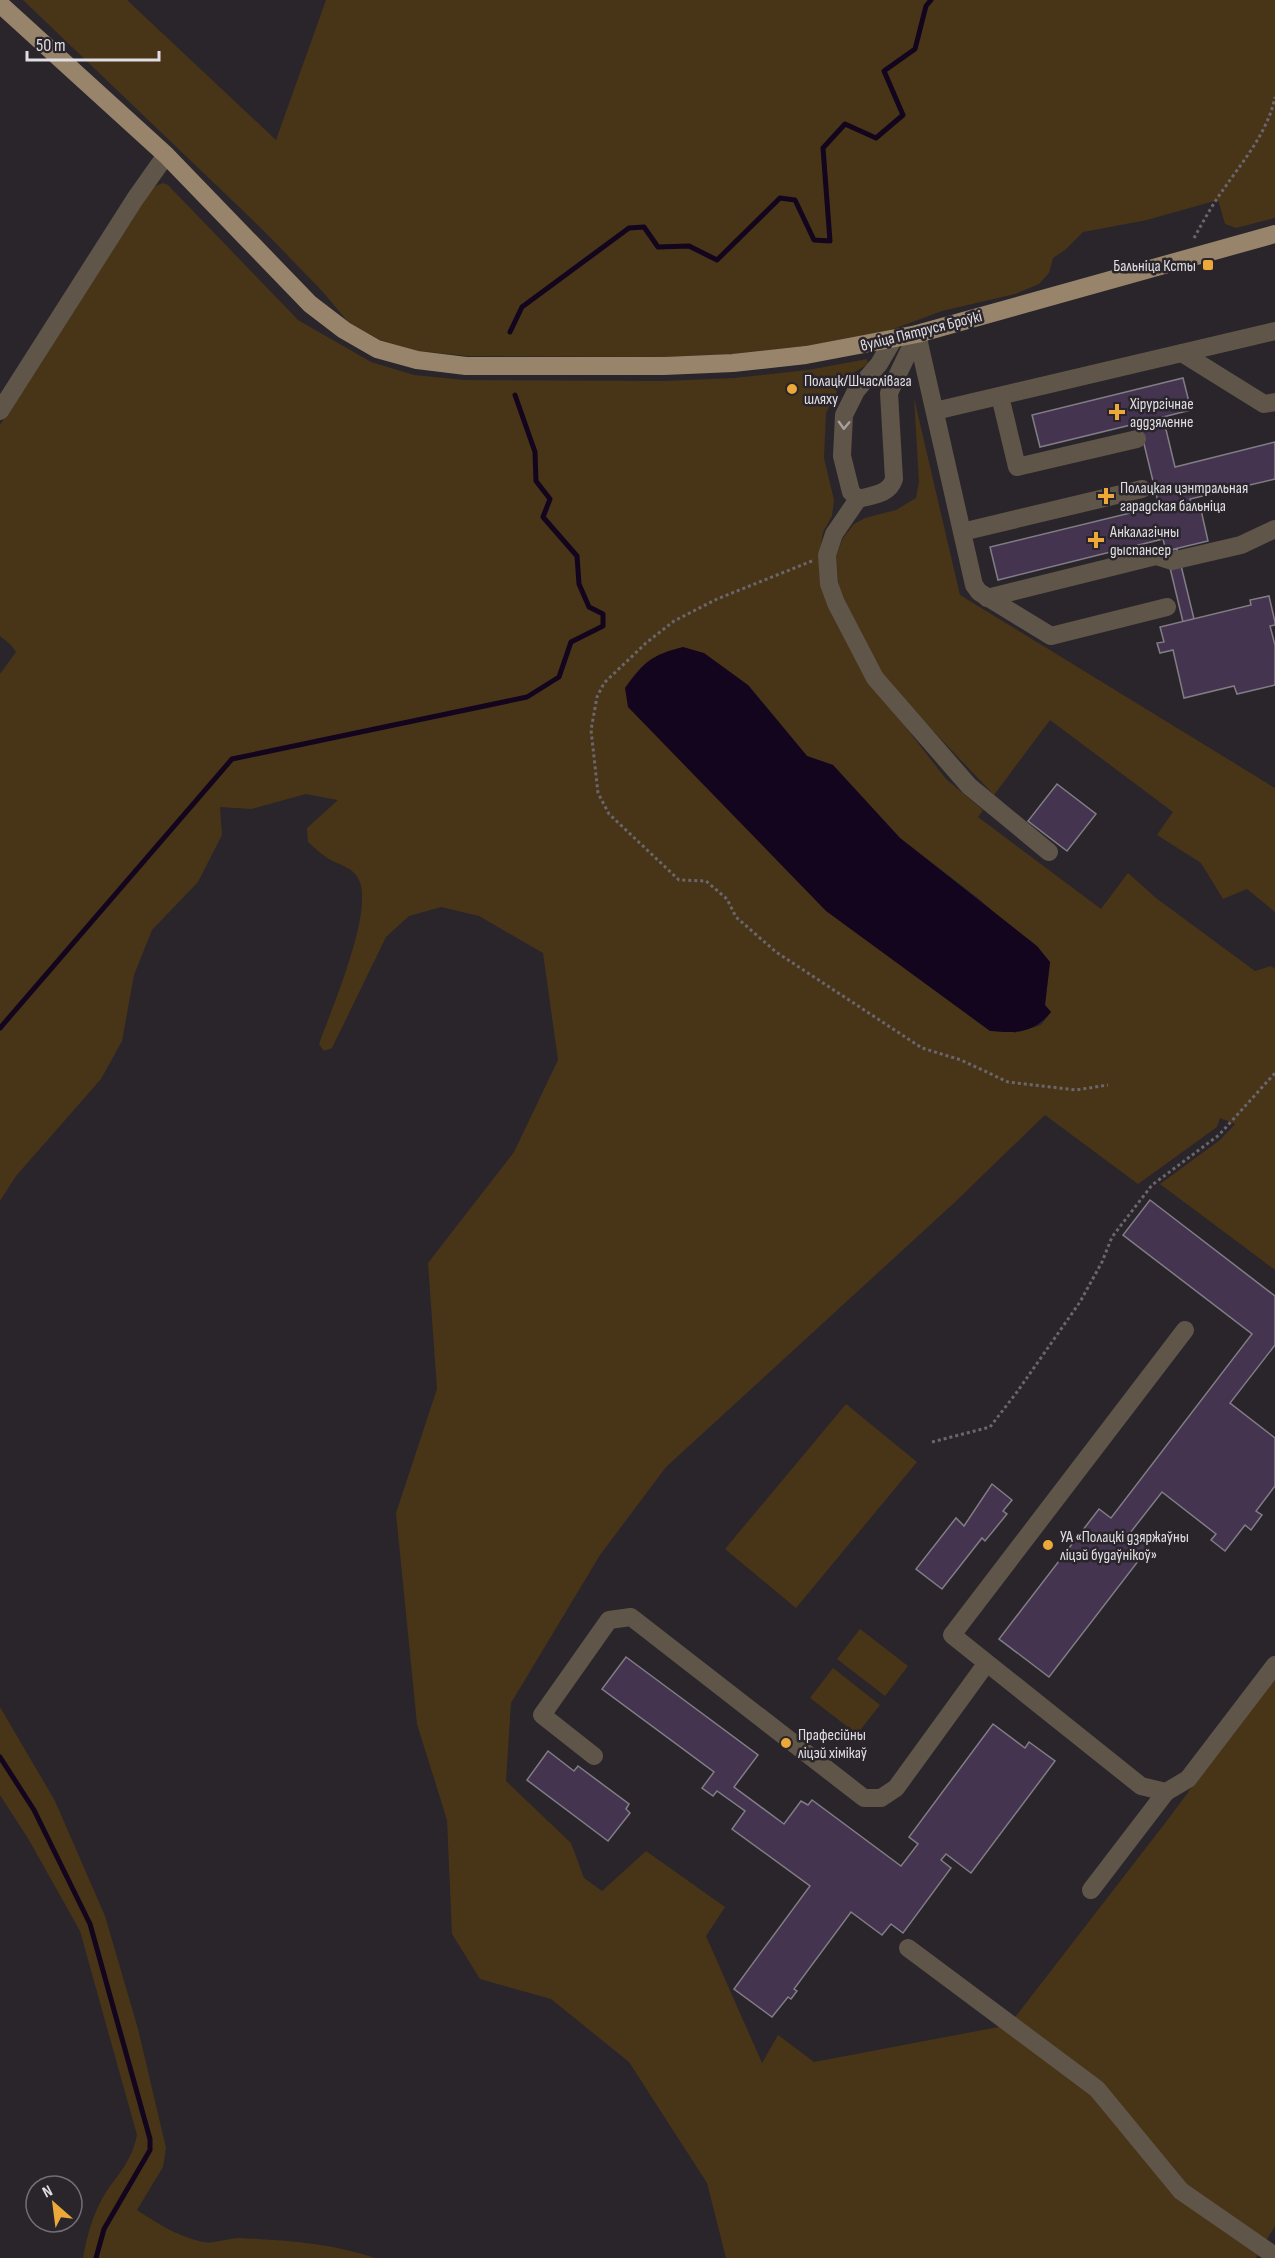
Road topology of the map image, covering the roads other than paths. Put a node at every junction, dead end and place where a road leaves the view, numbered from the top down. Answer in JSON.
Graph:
{"nodes":[{"id":1,"x":0,"y":4,"type":"edge"},
{"id":2,"x":166,"y":155,"type":"junction"},
{"id":3,"x":1275,"y":234,"type":"edge"},
{"id":4,"x":1275,"y":331,"type":"edge"},
{"id":5,"x":917,"y":334,"type":"junction"},
{"id":6,"x":893,"y":340,"type":"junction"},
{"id":7,"x":1182,"y":353,"type":"junction"},
{"id":8,"x":1000,"y":396,"type":"junction"},
{"id":9,"x":1275,"y":402,"type":"edge"},
{"id":10,"x":0,"y":411,"type":"edge"},
{"id":11,"x":934,"y":411,"type":"junction"},
{"id":12,"x":1137,"y":439,"type":"dead end"},
{"id":13,"x":1142,"y":489,"type":"dead end"},
{"id":14,"x":858,"y":499,"type":"junction"},
{"id":15,"x":1275,"y":529,"type":"edge"},
{"id":16,"x":962,"y":532,"type":"junction"},
{"id":17,"x":987,"y":597,"type":"junction"},
{"id":18,"x":1167,"y":608,"type":"dead end"},
{"id":19,"x":1049,"y":852,"type":"dead end"},
{"id":20,"x":1185,"y":1330,"type":"dead end"},
{"id":21,"x":986,"y":1664,"type":"junction"},
{"id":22,"x":1275,"y":1665,"type":"edge"},
{"id":23,"x":594,"y":1756,"type":"dead end"},
{"id":24,"x":1166,"y":1792,"type":"junction"},
{"id":25,"x":1091,"y":1890,"type":"dead end"},
{"id":26,"x":908,"y":1948,"type":"dead end"},
{"id":27,"x":1275,"y":2256,"type":"edge"}],
"edges":[{"from":1,"to":2,"type":"main road","name":"вуліца Пятруся Броўкі"},
{"from":2,"to":6,"type":"main road","name":"вуліца Пятруся Броўкі"},
{"from":2,"to":10,"type":"street"},
{"from":3,"to":5,"type":"main road","name":"вуліца Пятруся Броўкі"},
{"from":4,"to":7,"type":"street"},
{"from":5,"to":6,"type":"main road","name":"вуліца Пятруся Броўкі"},
{"from":5,"to":11,"type":"street"},
{"from":5,"to":14,"type":"street"},
{"from":6,"to":14,"type":"street","one_way":true},
{"from":7,"to":8,"type":"street"},
{"from":7,"to":9,"type":"street"},
{"from":8,"to":11,"type":"street"},
{"from":8,"to":12,"type":"street"},
{"from":11,"to":16,"type":"street"},
{"from":13,"to":16,"type":"street"},
{"from":14,"to":19,"type":"street"},
{"from":15,"to":17,"type":"street"},
{"from":16,"to":17,"type":"street"},
{"from":17,"to":18,"type":"street"},
{"from":20,"to":21,"type":"street"},
{"from":21,"to":23,"type":"street"},
{"from":21,"to":24,"type":"street"},
{"from":22,"to":24,"type":"street"},
{"from":24,"to":25,"type":"street"},
{"from":26,"to":27,"type":"street"}]}
